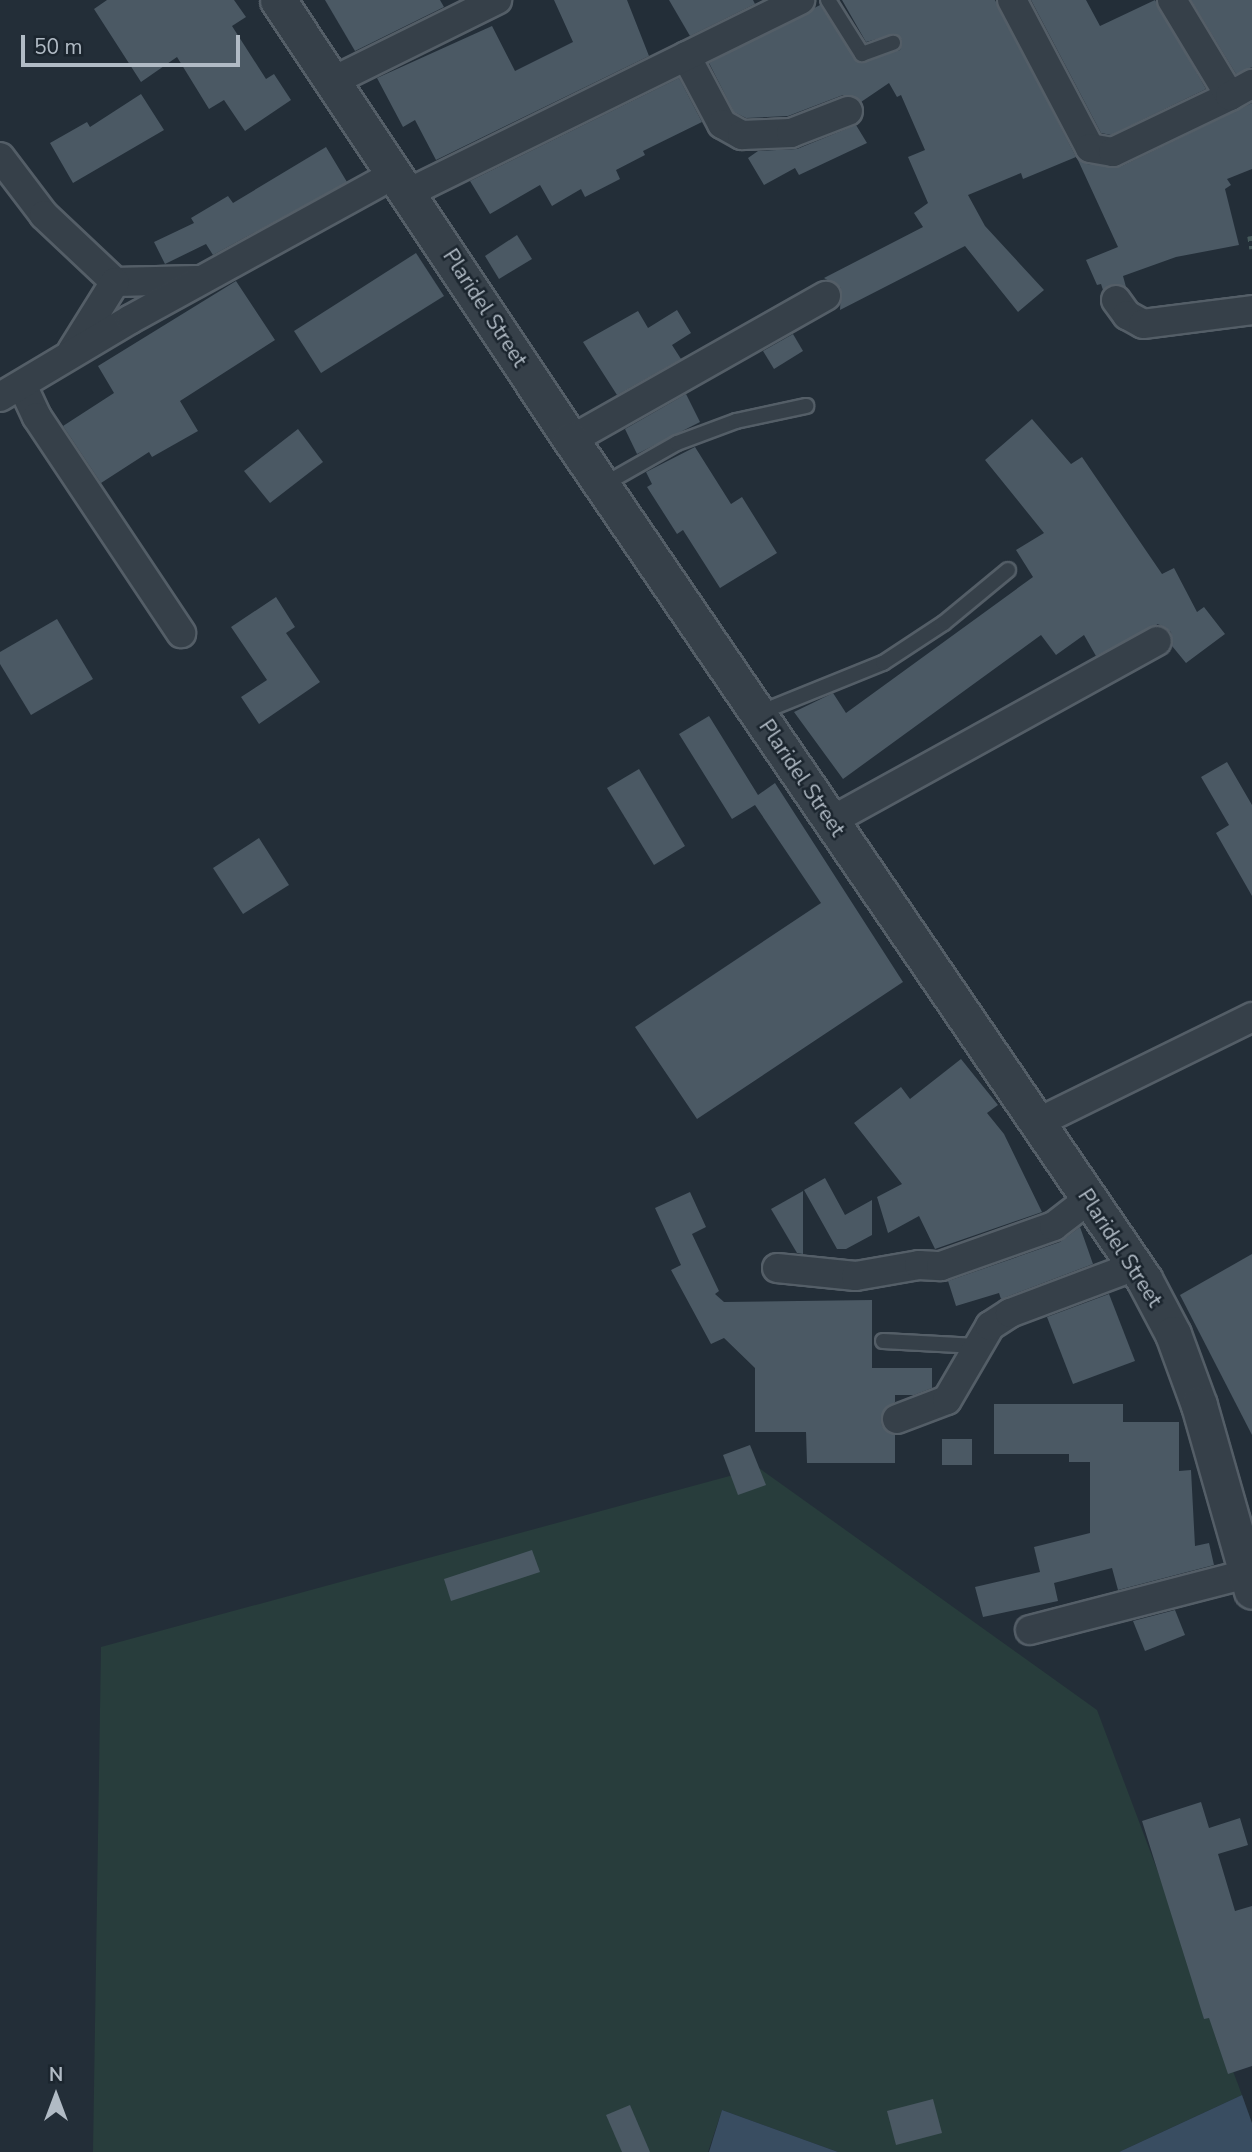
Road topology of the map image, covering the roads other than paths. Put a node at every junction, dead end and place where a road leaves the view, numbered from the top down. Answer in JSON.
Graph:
{"nodes":[{"id":1,"x":278,"y":0,"type":"edge"},
{"id":2,"x":498,"y":0,"type":"edge"},
{"id":3,"x":800,"y":0,"type":"edge"},
{"id":4,"x":828,"y":0,"type":"edge"},
{"id":5,"x":1012,"y":0,"type":"edge"},
{"id":6,"x":1172,"y":0,"type":"edge"},
{"id":7,"x":893,"y":43,"type":"dead end"},
{"id":8,"x":686,"y":56,"type":"junction"},
{"id":9,"x":335,"y":80,"type":"junction"},
{"id":10,"x":1244,"y":95,"type":"edge"},
{"id":11,"x":848,"y":111,"type":"dead end"},
{"id":12,"x":0,"y":157,"type":"edge"},
{"id":13,"x":403,"y":182,"type":"junction"},
{"id":14,"x":205,"y":280,"type":"junction"},
{"id":15,"x":115,"y":282,"type":"junction"},
{"id":16,"x":826,"y":296,"type":"dead end"},
{"id":17,"x":1116,"y":300,"type":"dead end"},
{"id":18,"x":1252,"y":310,"type":"edge"},
{"id":19,"x":69,"y":356,"type":"junction"},
{"id":20,"x":11,"y":391,"type":"edge"},
{"id":21,"x":806,"y":407,"type":"dead end"},
{"id":22,"x":571,"y":439,"type":"junction"},
{"id":23,"x":602,"y":486,"type":"junction"},
{"id":24,"x":1008,"y":570,"type":"dead end"},
{"id":25,"x":181,"y":633,"type":"dead end"},
{"id":26,"x":1157,"y":641,"type":"dead end"},
{"id":27,"x":758,"y":714,"type":"junction"},
{"id":28,"x":831,"y":821,"type":"junction"},
{"id":29,"x":1252,"y":1017,"type":"edge"},
{"id":30,"x":1037,"y":1123,"type":"junction"},
{"id":31,"x":1089,"y":1199,"type":"junction"},
{"id":32,"x":1135,"y":1266,"type":"junction"},
{"id":33,"x":777,"y":1268,"type":"dead end"},
{"id":34,"x":883,"y":1341,"type":"dead end"},
{"id":35,"x":976,"y":1346,"type":"junction"},
{"id":36,"x":897,"y":1419,"type":"dead end"},
{"id":37,"x":1250,"y":1583,"type":"edge"},
{"id":38,"x":1030,"y":1630,"type":"dead end"}],
"edges":[{"from":1,"to":9,"type":"street","name":"Plaridel Street"},
{"from":2,"to":9,"type":"street"},
{"from":3,"to":8,"type":"street"},
{"from":4,"to":7,"type":"lane"},
{"from":5,"to":10,"type":"street"},
{"from":6,"to":10,"type":"street"},
{"from":8,"to":11,"type":"street"},
{"from":8,"to":13,"type":"street"},
{"from":9,"to":13,"type":"street","name":"Plaridel Street"},
{"from":12,"to":15,"type":"street"},
{"from":13,"to":14,"type":"street"},
{"from":13,"to":22,"type":"street","name":"Plaridel Street"},
{"from":14,"to":15,"type":"street"},
{"from":14,"to":19,"type":"street"},
{"from":15,"to":19,"type":"street"},
{"from":16,"to":22,"type":"street"},
{"from":17,"to":18,"type":"street"},
{"from":19,"to":20,"type":"street"},
{"from":20,"to":25,"type":"street"},
{"from":21,"to":23,"type":"lane"},
{"from":22,"to":23,"type":"street","name":"Plaridel Street"},
{"from":23,"to":27,"type":"street","name":"Plaridel Street"},
{"from":24,"to":27,"type":"lane"},
{"from":26,"to":28,"type":"street"},
{"from":27,"to":28,"type":"street","name":"Plaridel Street"},
{"from":28,"to":30,"type":"street","name":"Plaridel Street"},
{"from":29,"to":30,"type":"street"},
{"from":30,"to":31,"type":"street","name":"Plaridel Street"},
{"from":31,"to":32,"type":"street","name":"Plaridel Street"},
{"from":31,"to":33,"type":"street"},
{"from":32,"to":35,"type":"street"},
{"from":32,"to":37,"type":"street","name":"Plaridel Street"},
{"from":34,"to":35,"type":"lane"},
{"from":35,"to":36,"type":"street"},
{"from":37,"to":38,"type":"street"}]}
